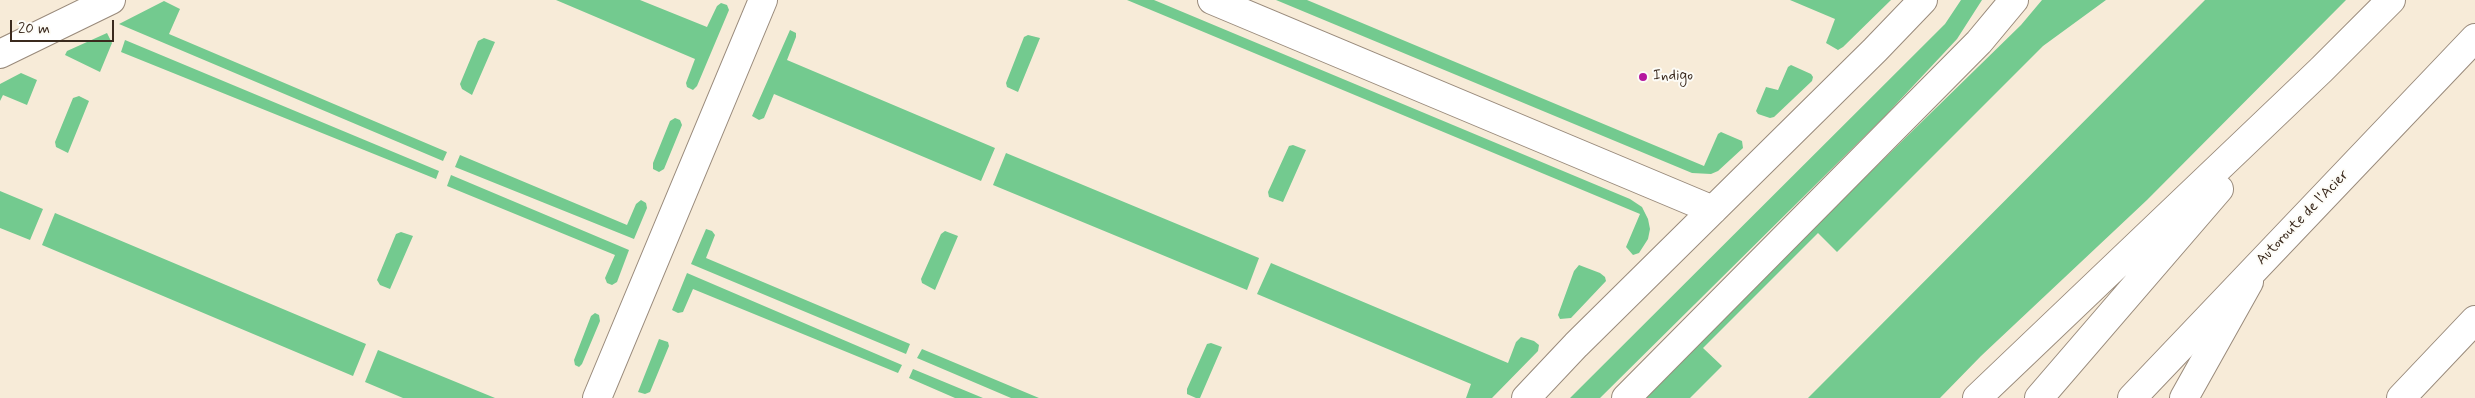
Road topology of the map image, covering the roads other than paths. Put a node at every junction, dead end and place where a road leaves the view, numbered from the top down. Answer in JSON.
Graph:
{"nodes":[{"id":1,"x":111,"y":0,"type":"edge"},
{"id":2,"x":763,"y":0,"type":"edge"},
{"id":3,"x":1212,"y":0,"type":"edge"},
{"id":4,"x":1923,"y":0,"type":"edge"},
{"id":5,"x":2014,"y":0,"type":"edge"},
{"id":6,"x":2391,"y":0,"type":"edge"},
{"id":7,"x":2475,"y":38,"type":"edge"},
{"id":8,"x":0,"y":54,"type":"edge"},
{"id":9,"x":2321,"y":70,"type":"junction"},
{"id":10,"x":1713,"y":210,"type":"junction"},
{"id":11,"x":2260,"y":263,"type":"junction"},
{"id":12,"x":2475,"y":320,"type":"edge"},
{"id":13,"x":597,"y":398,"type":"edge"},
{"id":14,"x":1526,"y":398,"type":"edge"},
{"id":15,"x":1626,"y":398,"type":"edge"},
{"id":16,"x":1977,"y":398,"type":"edge"},
{"id":17,"x":2039,"y":398,"type":"edge"},
{"id":18,"x":2132,"y":398,"type":"edge"},
{"id":19,"x":2184,"y":398,"type":"edge"},
{"id":20,"x":2401,"y":398,"type":"edge"}],
"edges":[{"from":1,"to":8,"type":"main road"},
{"from":2,"to":13,"type":"main road"},
{"from":3,"to":10,"type":"main road"},
{"from":4,"to":10,"type":"main road"},
{"from":5,"to":15,"type":"main road"},
{"from":6,"to":9,"type":"main road"},
{"from":7,"to":11,"type":"main road","name":"Autoroute de l'Acier"},
{"from":9,"to":16,"type":"main road"},
{"from":9,"to":17,"type":"main road"},
{"from":10,"to":14,"type":"main road"},
{"from":11,"to":18,"type":"main road","name":"Autoroute de l'Acier"},
{"from":11,"to":19,"type":"main road"},
{"from":12,"to":20,"type":"main road"}]}
